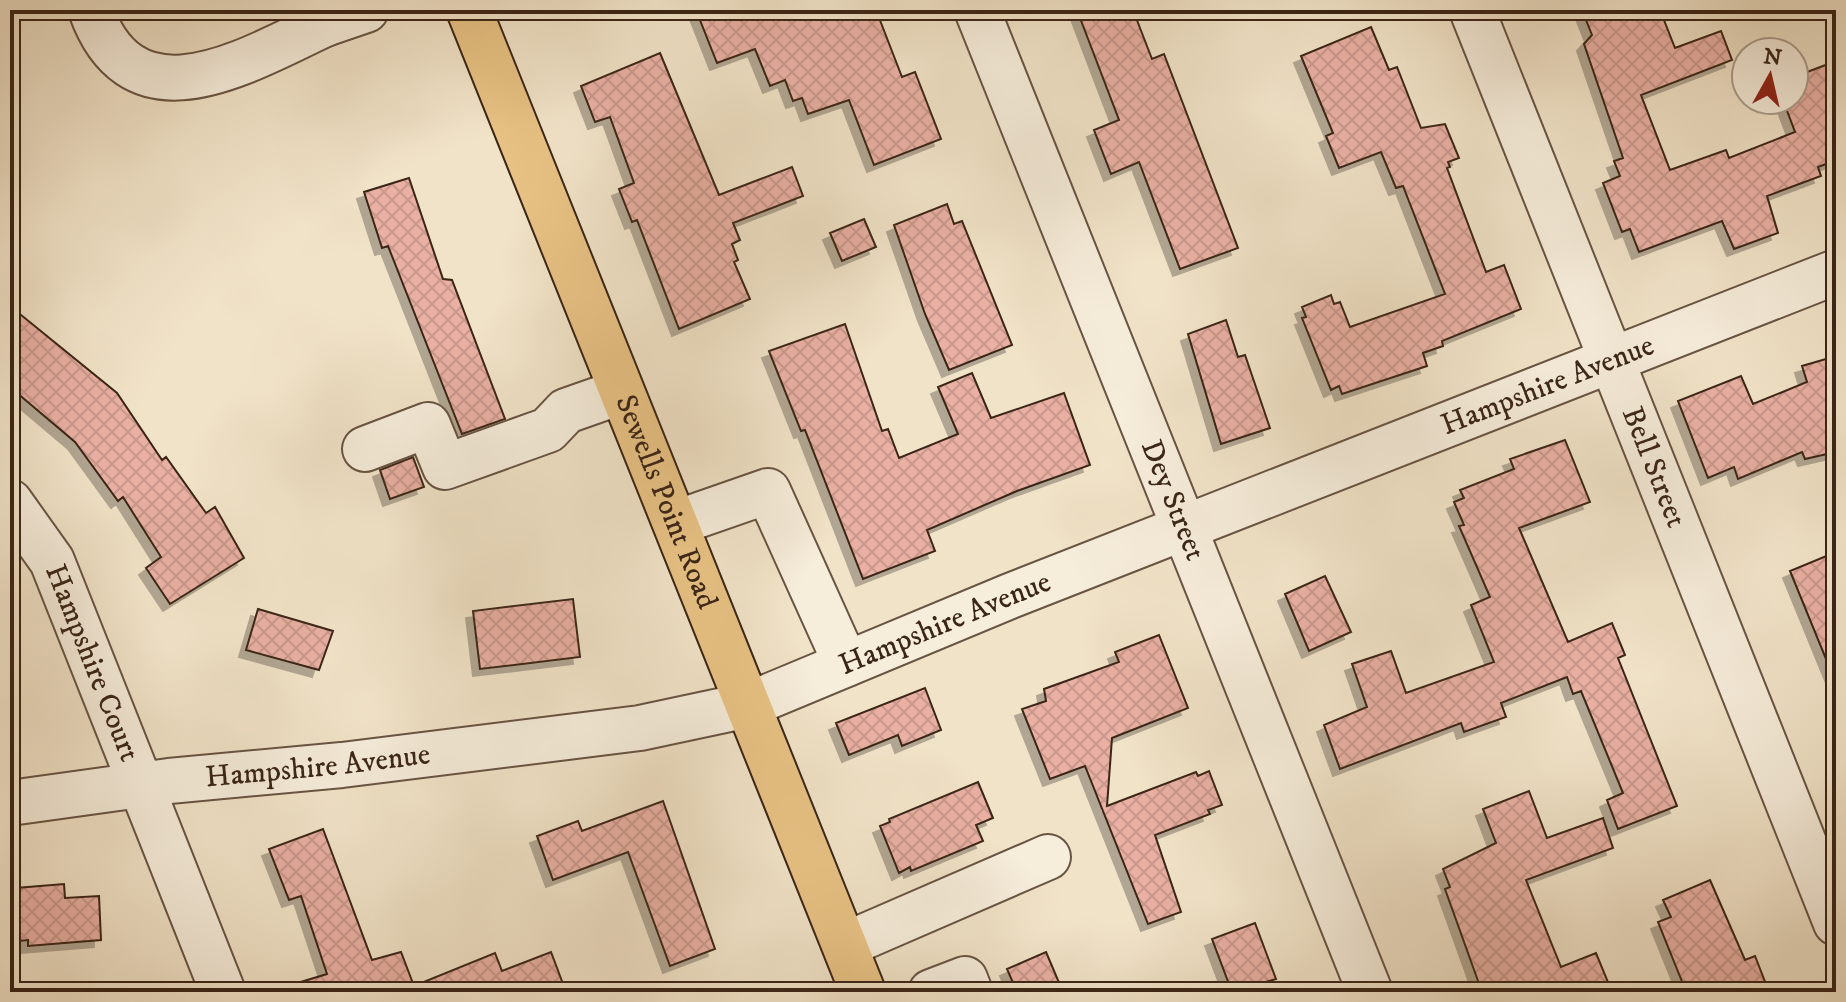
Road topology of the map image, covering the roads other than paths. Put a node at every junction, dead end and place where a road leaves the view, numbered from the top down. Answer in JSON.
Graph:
{"nodes":[{"id":1,"x":91,"y":10,"type":"edge"},
{"id":2,"x":366,"y":10,"type":"edge"},
{"id":3,"x":469,"y":10,"type":"edge"},
{"id":4,"x":977,"y":10,"type":"edge"},
{"id":5,"x":1472,"y":10,"type":"edge"},
{"id":6,"x":323,"y":17,"type":"edge"},
{"id":7,"x":1836,"y":272,"type":"edge"},
{"id":8,"x":1611,"y":361,"type":"junction"},
{"id":9,"x":620,"y":392,"type":"junction"},
{"id":10,"x":365,"y":449,"type":"dead end"},
{"id":11,"x":10,"y":502,"type":"edge"},
{"id":12,"x":676,"y":523,"type":"junction"},
{"id":13,"x":1187,"y":529,"type":"junction"},
{"id":14,"x":846,"y":664,"type":"junction"},
{"id":15,"x":748,"y":705,"type":"junction"},
{"id":16,"x":142,"y":786,"type":"junction"},
{"id":17,"x":10,"y":803,"type":"edge"},
{"id":18,"x":1048,"y":857,"type":"dead end"},
{"id":19,"x":1836,"y":923,"type":"edge"},
{"id":20,"x":845,"y":945,"type":"junction"},
{"id":21,"x":223,"y":992,"type":"edge"},
{"id":22,"x":863,"y":992,"type":"edge"},
{"id":23,"x":931,"y":992,"type":"edge"},
{"id":24,"x":970,"y":992,"type":"edge"},
{"id":25,"x":1370,"y":992,"type":"edge"}],
"edges":[{"from":1,"to":6,"type":"street"},
{"from":2,"to":6,"type":"street"},
{"from":3,"to":9,"type":"main road","name":"Sewells Point Road"},
{"from":4,"to":13,"type":"street","name":"Dey Street"},
{"from":5,"to":8,"type":"street","name":"Bell Street"},
{"from":7,"to":8,"type":"street","name":"Hampshire Avenue"},
{"from":8,"to":13,"type":"street","name":"Hampshire Avenue"},
{"from":8,"to":19,"type":"street","name":"Bell Street"},
{"from":9,"to":10,"type":"street"},
{"from":9,"to":12,"type":"main road","name":"Sewells Point Road"},
{"from":11,"to":16,"type":"street","name":"Hampshire Court"},
{"from":12,"to":14,"type":"street"},
{"from":12,"to":15,"type":"main road","name":"Sewells Point Road"},
{"from":13,"to":14,"type":"street","name":"Hampshire Avenue"},
{"from":13,"to":25,"type":"street","name":"Dey Street"},
{"from":14,"to":15,"type":"street","name":"Hampshire Avenue"},
{"from":15,"to":16,"type":"street","name":"Hampshire Avenue"},
{"from":15,"to":20,"type":"main road","name":"Sewells Point Road"},
{"from":16,"to":17,"type":"street","name":"Hampshire Avenue"},
{"from":16,"to":21,"type":"street","name":"Hampshire Court"},
{"from":18,"to":20,"type":"street"},
{"from":20,"to":22,"type":"main road","name":"Sewells Point Road"},
{"from":23,"to":24,"type":"street"}]}
